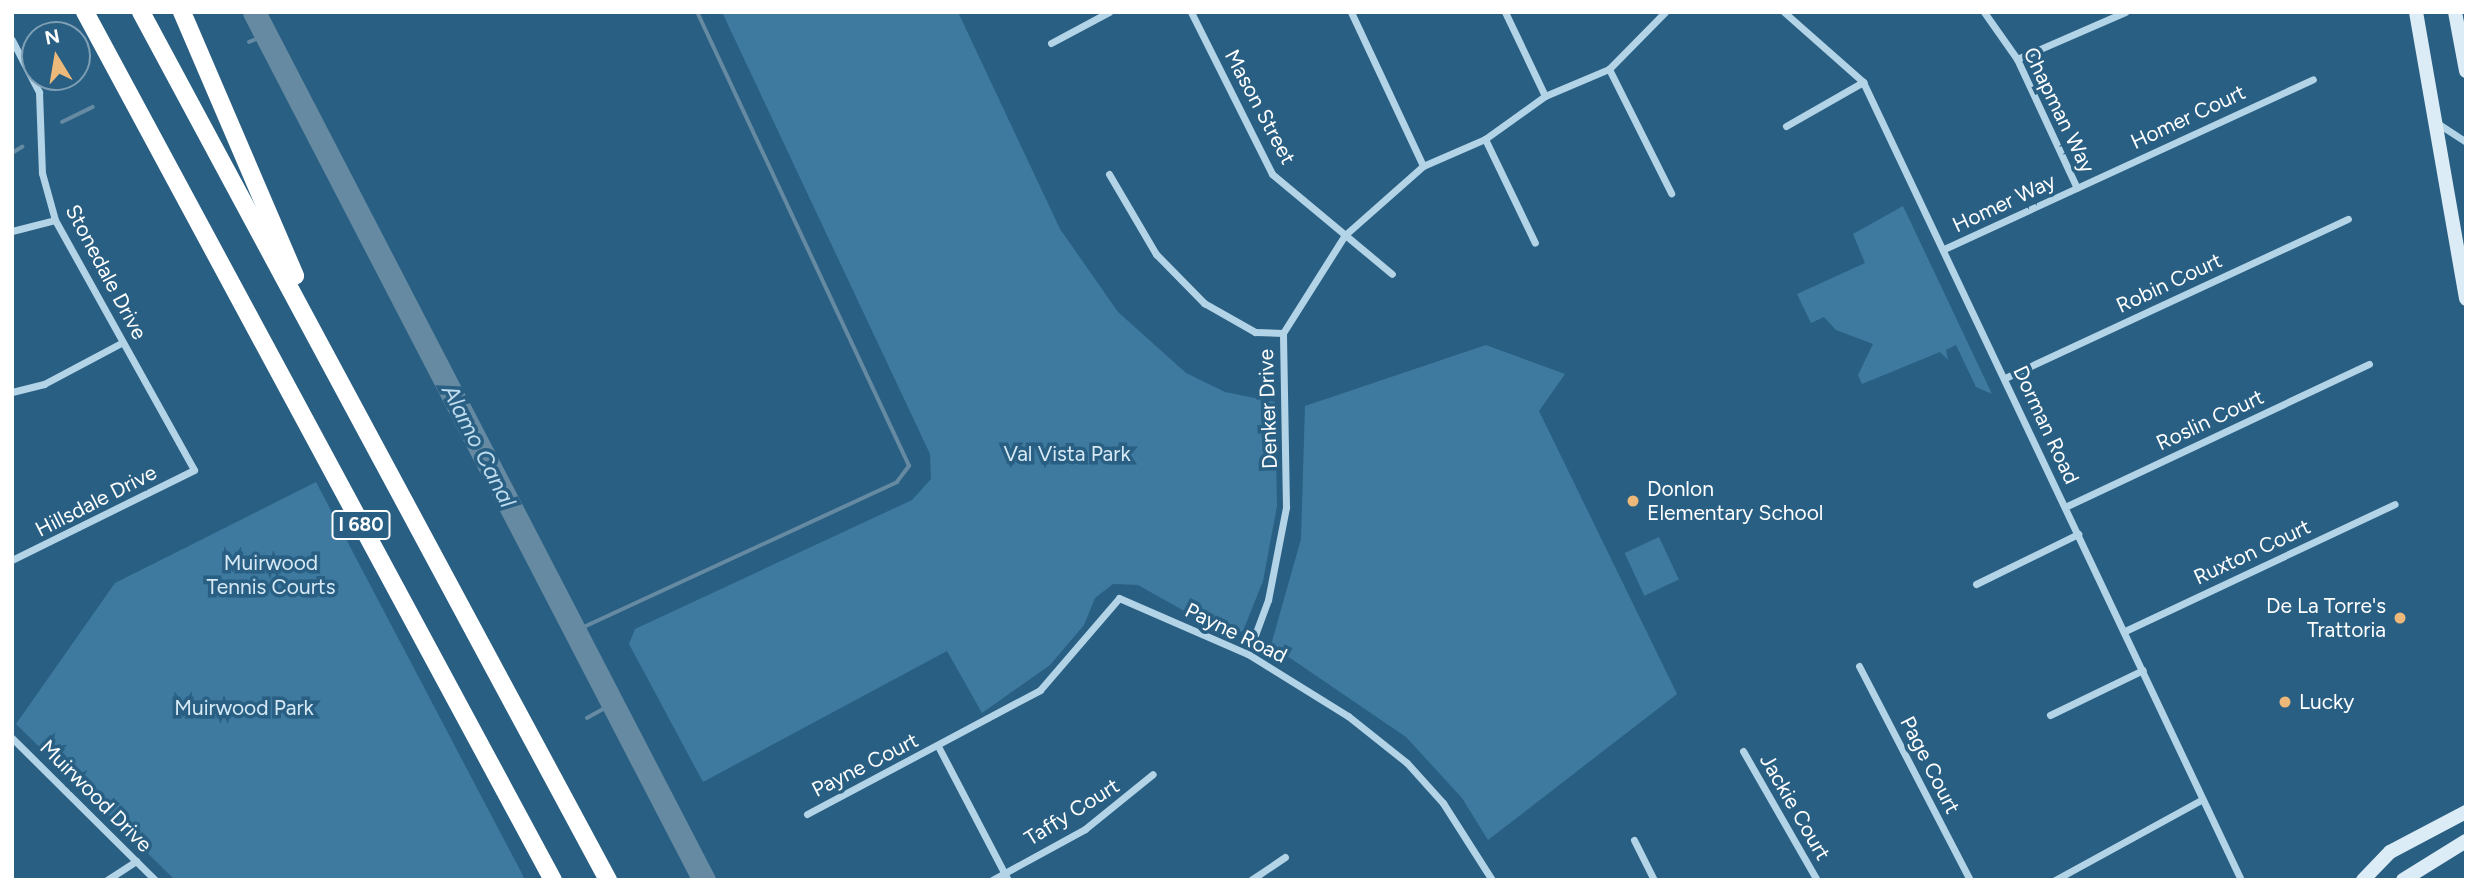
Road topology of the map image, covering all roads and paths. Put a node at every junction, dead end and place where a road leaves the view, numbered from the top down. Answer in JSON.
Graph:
{"nodes":[{"id":1,"x":141,"y":12,"type":"edge"},
{"id":2,"x":182,"y":12,"type":"edge"},
{"id":3,"x":1108,"y":12,"type":"edge"},
{"id":4,"x":1191,"y":12,"type":"edge"},
{"id":5,"x":1351,"y":12,"type":"edge"},
{"id":6,"x":1505,"y":12,"type":"edge"},
{"id":7,"x":1665,"y":12,"type":"edge"},
{"id":8,"x":1784,"y":12,"type":"edge"},
{"id":9,"x":1984,"y":12,"type":"edge"},
{"id":10,"x":2125,"y":12,"type":"edge"},
{"id":11,"x":2416,"y":12,"type":"edge"},
{"id":12,"x":2455,"y":12,"type":"edge"},
{"id":13,"x":84,"y":15,"type":"edge"},
{"id":14,"x":12,"y":40,"type":"edge"},
{"id":15,"x":1051,"y":43,"type":"dead end"},
{"id":16,"x":2017,"y":59,"type":"junction"},
{"id":17,"x":1609,"y":69,"type":"junction"},
{"id":18,"x":2466,"y":71,"type":"edge"},
{"id":19,"x":2313,"y":79,"type":"dead end"},
{"id":20,"x":1863,"y":82,"type":"junction"},
{"id":21,"x":1545,"y":96,"type":"junction"},
{"id":22,"x":2437,"y":123,"type":"junction"},
{"id":23,"x":1786,"y":127,"type":"dead end"},
{"id":24,"x":1485,"y":139,"type":"junction"},
{"id":25,"x":2466,"y":142,"type":"edge"},
{"id":26,"x":1423,"y":166,"type":"junction"},
{"id":27,"x":1109,"y":174,"type":"dead end"},
{"id":28,"x":2077,"y":188,"type":"junction"},
{"id":29,"x":1671,"y":193,"type":"dead end"},
{"id":30,"x":2348,"y":219,"type":"dead end"},
{"id":31,"x":55,"y":220,"type":"junction"},
{"id":32,"x":12,"y":230,"type":"edge"},
{"id":33,"x":1345,"y":235,"type":"junction"},
{"id":34,"x":1535,"y":243,"type":"dead end"},
{"id":35,"x":1944,"y":249,"type":"junction"},
{"id":36,"x":1392,"y":275,"type":"dead end"},
{"id":37,"x":2466,"y":299,"type":"edge"},
{"id":38,"x":309,"y":323,"type":"junction"},
{"id":39,"x":1283,"y":333,"type":"junction"},
{"id":40,"x":123,"y":342,"type":"junction"},
{"id":41,"x":2369,"y":364,"type":"dead end"},
{"id":42,"x":2005,"y":378,"type":"junction"},
{"id":43,"x":12,"y":392,"type":"edge"},
{"id":44,"x":194,"y":470,"type":"joint"},
{"id":45,"x":2395,"y":504,"type":"dead end"},
{"id":46,"x":2065,"y":507,"type":"junction"},
{"id":47,"x":2078,"y":534,"type":"junction"},
{"id":48,"x":12,"y":560,"type":"edge"},
{"id":49,"x":1976,"y":584,"type":"dead end"},
{"id":50,"x":2124,"y":632,"type":"junction"},
{"id":51,"x":1248,"y":654,"type":"junction"},
{"id":52,"x":1859,"y":666,"type":"dead end"},
{"id":53,"x":2143,"y":670,"type":"junction"},
{"id":54,"x":2050,"y":715,"type":"dead end"},
{"id":55,"x":12,"y":738,"type":"edge"},
{"id":56,"x":939,"y":748,"type":"junction"},
{"id":57,"x":1743,"y":751,"type":"dead end"},
{"id":58,"x":1153,"y":774,"type":"dead end"},
{"id":59,"x":2201,"y":800,"type":"junction"},
{"id":60,"x":2466,"y":812,"type":"edge"},
{"id":61,"x":807,"y":814,"type":"dead end"},
{"id":62,"x":1634,"y":840,"type":"dead end"},
{"id":63,"x":2466,"y":841,"type":"edge"},
{"id":64,"x":1285,"y":857,"type":"dead end"},
{"id":65,"x":136,"y":861,"type":"junction"},
{"id":66,"x":1006,"y":876,"type":"edge"},
{"id":67,"x":107,"y":880,"type":"edge"},
{"id":68,"x":155,"y":880,"type":"edge"},
{"id":69,"x":553,"y":880,"type":"edge"},
{"id":70,"x":608,"y":880,"type":"edge"},
{"id":71,"x":992,"y":880,"type":"edge"},
{"id":72,"x":1251,"y":880,"type":"edge"},
{"id":73,"x":1492,"y":880,"type":"edge"},
{"id":74,"x":1654,"y":880,"type":"edge"},
{"id":75,"x":1817,"y":880,"type":"edge"},
{"id":76,"x":1970,"y":880,"type":"edge"},
{"id":77,"x":2055,"y":880,"type":"edge"},
{"id":78,"x":2241,"y":880,"type":"edge"},
{"id":79,"x":2363,"y":880,"type":"edge"},
{"id":80,"x":2403,"y":880,"type":"edge"}],
"edges":[{"from":1,"to":38,"type":"highway","number":"I 680"},
{"from":2,"to":38,"type":"highway"},
{"from":3,"to":15,"type":"street"},
{"from":4,"to":33,"type":"street","name":"Mason Street"},
{"from":5,"to":26,"type":"street"},
{"from":6,"to":21,"type":"street"},
{"from":7,"to":17,"type":"street","name":"Denker Drive"},
{"from":8,"to":20,"type":"street","name":"Dorman Road"},
{"from":9,"to":16,"type":"street","name":"Chapman Way"},
{"from":10,"to":16,"type":"street"},
{"from":11,"to":22,"type":"main road"},
{"from":12,"to":18,"type":"main road"},
{"from":13,"to":69,"type":"highway","number":"I 680"},
{"from":14,"to":31,"type":"street","name":"Stonedale Drive"},
{"from":16,"to":28,"type":"street","name":"Chapman Way"},
{"from":17,"to":21,"type":"street","name":"Denker Drive"},
{"from":17,"to":29,"type":"street"},
{"from":19,"to":28,"type":"street","name":"Homer Court"},
{"from":20,"to":23,"type":"street"},
{"from":20,"to":35,"type":"street","name":"Dorman Road"},
{"from":21,"to":24,"type":"street","name":"Denker Drive"},
{"from":22,"to":25,"type":"street"},
{"from":22,"to":37,"type":"main road"},
{"from":24,"to":26,"type":"street","name":"Denker Drive"},
{"from":24,"to":34,"type":"street"},
{"from":26,"to":33,"type":"street","name":"Denker Drive"},
{"from":27,"to":39,"type":"street"},
{"from":28,"to":35,"type":"street","name":"Homer Way"},
{"from":30,"to":42,"type":"street","name":"Robin Court"},
{"from":31,"to":32,"type":"street"},
{"from":31,"to":40,"type":"street","name":"Stonedale Drive"},
{"from":33,"to":36,"type":"street","name":"Mason Street"},
{"from":33,"to":39,"type":"street","name":"Denker Drive"},
{"from":35,"to":42,"type":"street","name":"Dorman Road"},
{"from":38,"to":70,"type":"highway","number":"I 680"},
{"from":39,"to":51,"type":"street","name":"Denker Drive"},
{"from":40,"to":43,"type":"street"},
{"from":40,"to":44,"type":"street","name":"Stonedale Drive"},
{"from":41,"to":46,"type":"street","name":"Roslin Court"},
{"from":42,"to":46,"type":"street","name":"Dorman Road"},
{"from":44,"to":48,"type":"street","name":"Hillsdale Drive"},
{"from":45,"to":50,"type":"street","name":"Ruxton Court"},
{"from":46,"to":47,"type":"street","name":"Dorman Road"},
{"from":47,"to":49,"type":"street"},
{"from":47,"to":50,"type":"street","name":"Dorman Road"},
{"from":50,"to":53,"type":"street","name":"Dorman Road"},
{"from":51,"to":56,"type":"street","name":"Payne Road"},
{"from":51,"to":73,"type":"street","name":"Payne Road"},
{"from":52,"to":76,"type":"street","name":"Page Court"},
{"from":53,"to":54,"type":"street"},
{"from":53,"to":59,"type":"street","name":"Dorman Road"},
{"from":55,"to":65,"type":"street","name":"Muirwood Drive"},
{"from":56,"to":61,"type":"street","name":"Payne Court"},
{"from":56,"to":66,"type":"street"},
{"from":57,"to":75,"type":"street","name":"Jackie Court"},
{"from":58,"to":66,"type":"street","name":"Taffy Court"},
{"from":59,"to":77,"type":"street"},
{"from":59,"to":78,"type":"street","name":"Dorman Road"},
{"from":60,"to":79,"type":"main road"},
{"from":62,"to":74,"type":"street"},
{"from":63,"to":80,"type":"main road"},
{"from":64,"to":72,"type":"street"},
{"from":65,"to":67,"type":"street"},
{"from":65,"to":68,"type":"street","name":"Muirwood Drive"},
{"from":66,"to":71,"type":"street","name":"Taffy Court"}]}
